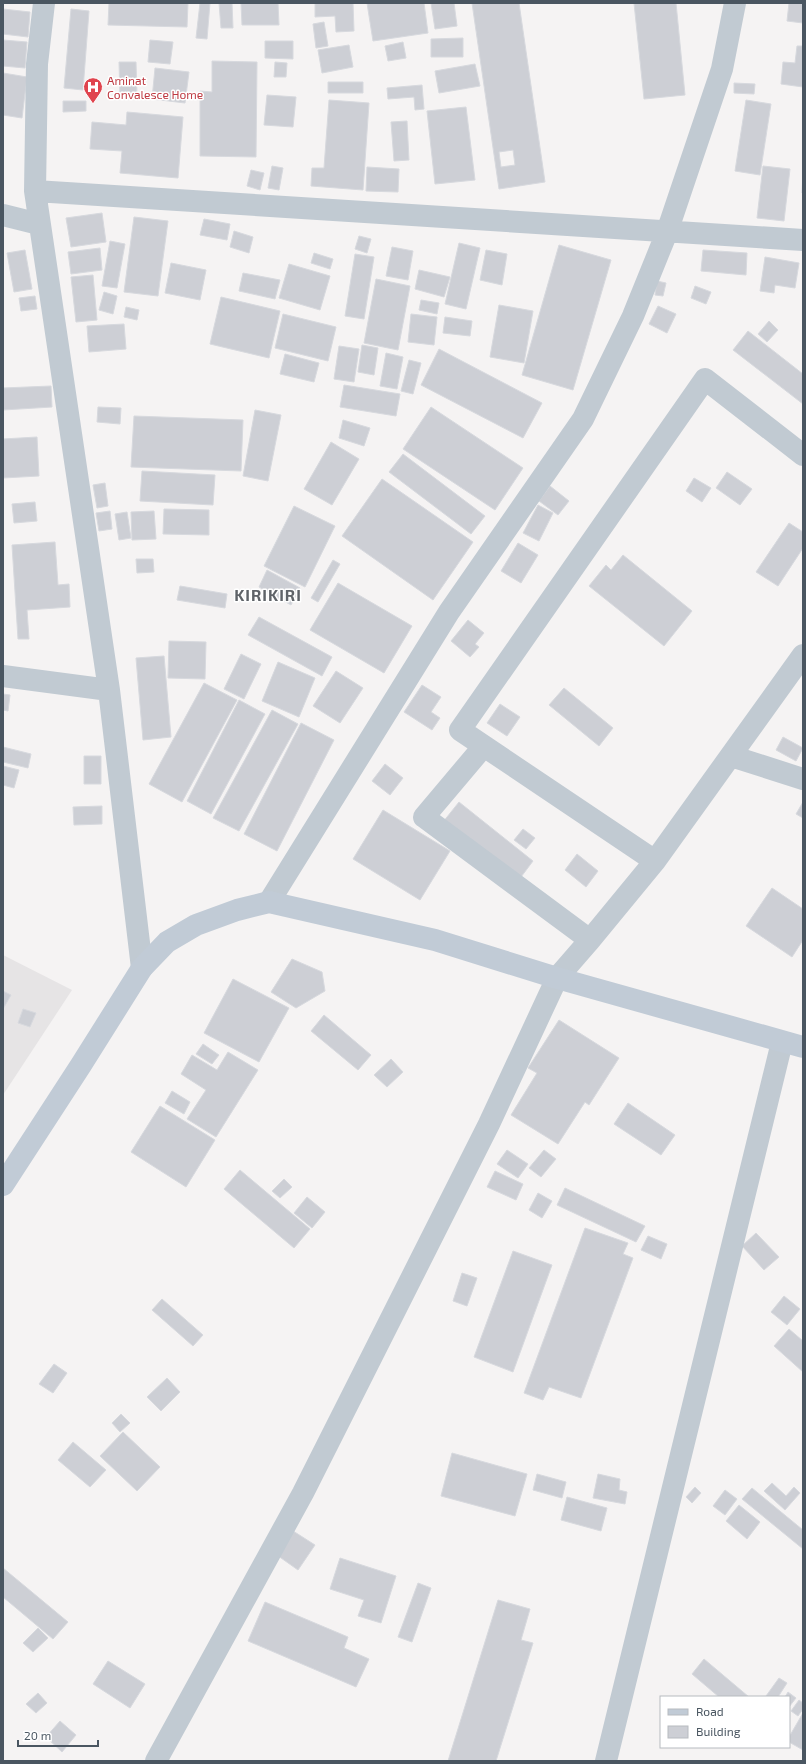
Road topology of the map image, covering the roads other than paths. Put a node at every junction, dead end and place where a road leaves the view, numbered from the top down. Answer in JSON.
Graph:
{"nodes":[{"id":1,"x":44,"y":3,"type":"edge"},
{"id":2,"x":735,"y":3,"type":"edge"},
{"id":3,"x":35,"y":191,"type":"junction"},
{"id":4,"x":3,"y":215,"type":"edge"},
{"id":5,"x":39,"y":224,"type":"junction"},
{"id":6,"x":667,"y":232,"type":"junction"},
{"id":7,"x":803,"y":240,"type":"edge"},
{"id":8,"x":803,"y":455,"type":"edge"},
{"id":9,"x":803,"y":655,"type":"edge"},
{"id":10,"x":3,"y":676,"type":"edge"},
{"id":11,"x":109,"y":690,"type":"junction"},
{"id":12,"x":483,"y":747,"type":"junction"},
{"id":13,"x":731,"y":756,"type":"junction"},
{"id":14,"x":803,"y":779,"type":"edge"},
{"id":15,"x":655,"y":861,"type":"junction"},
{"id":16,"x":269,"y":902,"type":"junction"},
{"id":17,"x":590,"y":940,"type":"junction"},
{"id":18,"x":142,"y":968,"type":"junction"},
{"id":19,"x":557,"y":978,"type":"junction"},
{"id":20,"x":782,"y":1042,"type":"junction"},
{"id":21,"x":803,"y":1047,"type":"edge"},
{"id":22,"x":3,"y":1185,"type":"edge"},
{"id":23,"x":156,"y":1761,"type":"edge"},
{"id":24,"x":606,"y":1761,"type":"edge"}],
"edges":[{"from":1,"to":3,"type":"street"},
{"from":2,"to":6,"type":"street"},
{"from":3,"to":5,"type":"street"},
{"from":3,"to":6,"type":"street"},
{"from":4,"to":5,"type":"street"},
{"from":5,"to":11,"type":"street"},
{"from":6,"to":7,"type":"street"},
{"from":6,"to":16,"type":"street"},
{"from":8,"to":12,"type":"street"},
{"from":9,"to":13,"type":"street"},
{"from":10,"to":11,"type":"street"},
{"from":11,"to":18,"type":"street"},
{"from":12,"to":15,"type":"street"},
{"from":12,"to":17,"type":"street"},
{"from":13,"to":14,"type":"street"},
{"from":13,"to":15,"type":"street"},
{"from":15,"to":17,"type":"street"},
{"from":16,"to":18,"type":"main road"},
{"from":16,"to":19,"type":"main road"},
{"from":17,"to":19,"type":"street"},
{"from":18,"to":22,"type":"main road"},
{"from":19,"to":20,"type":"main road"},
{"from":19,"to":23,"type":"street"},
{"from":20,"to":21,"type":"main road"},
{"from":20,"to":24,"type":"street"}]}
